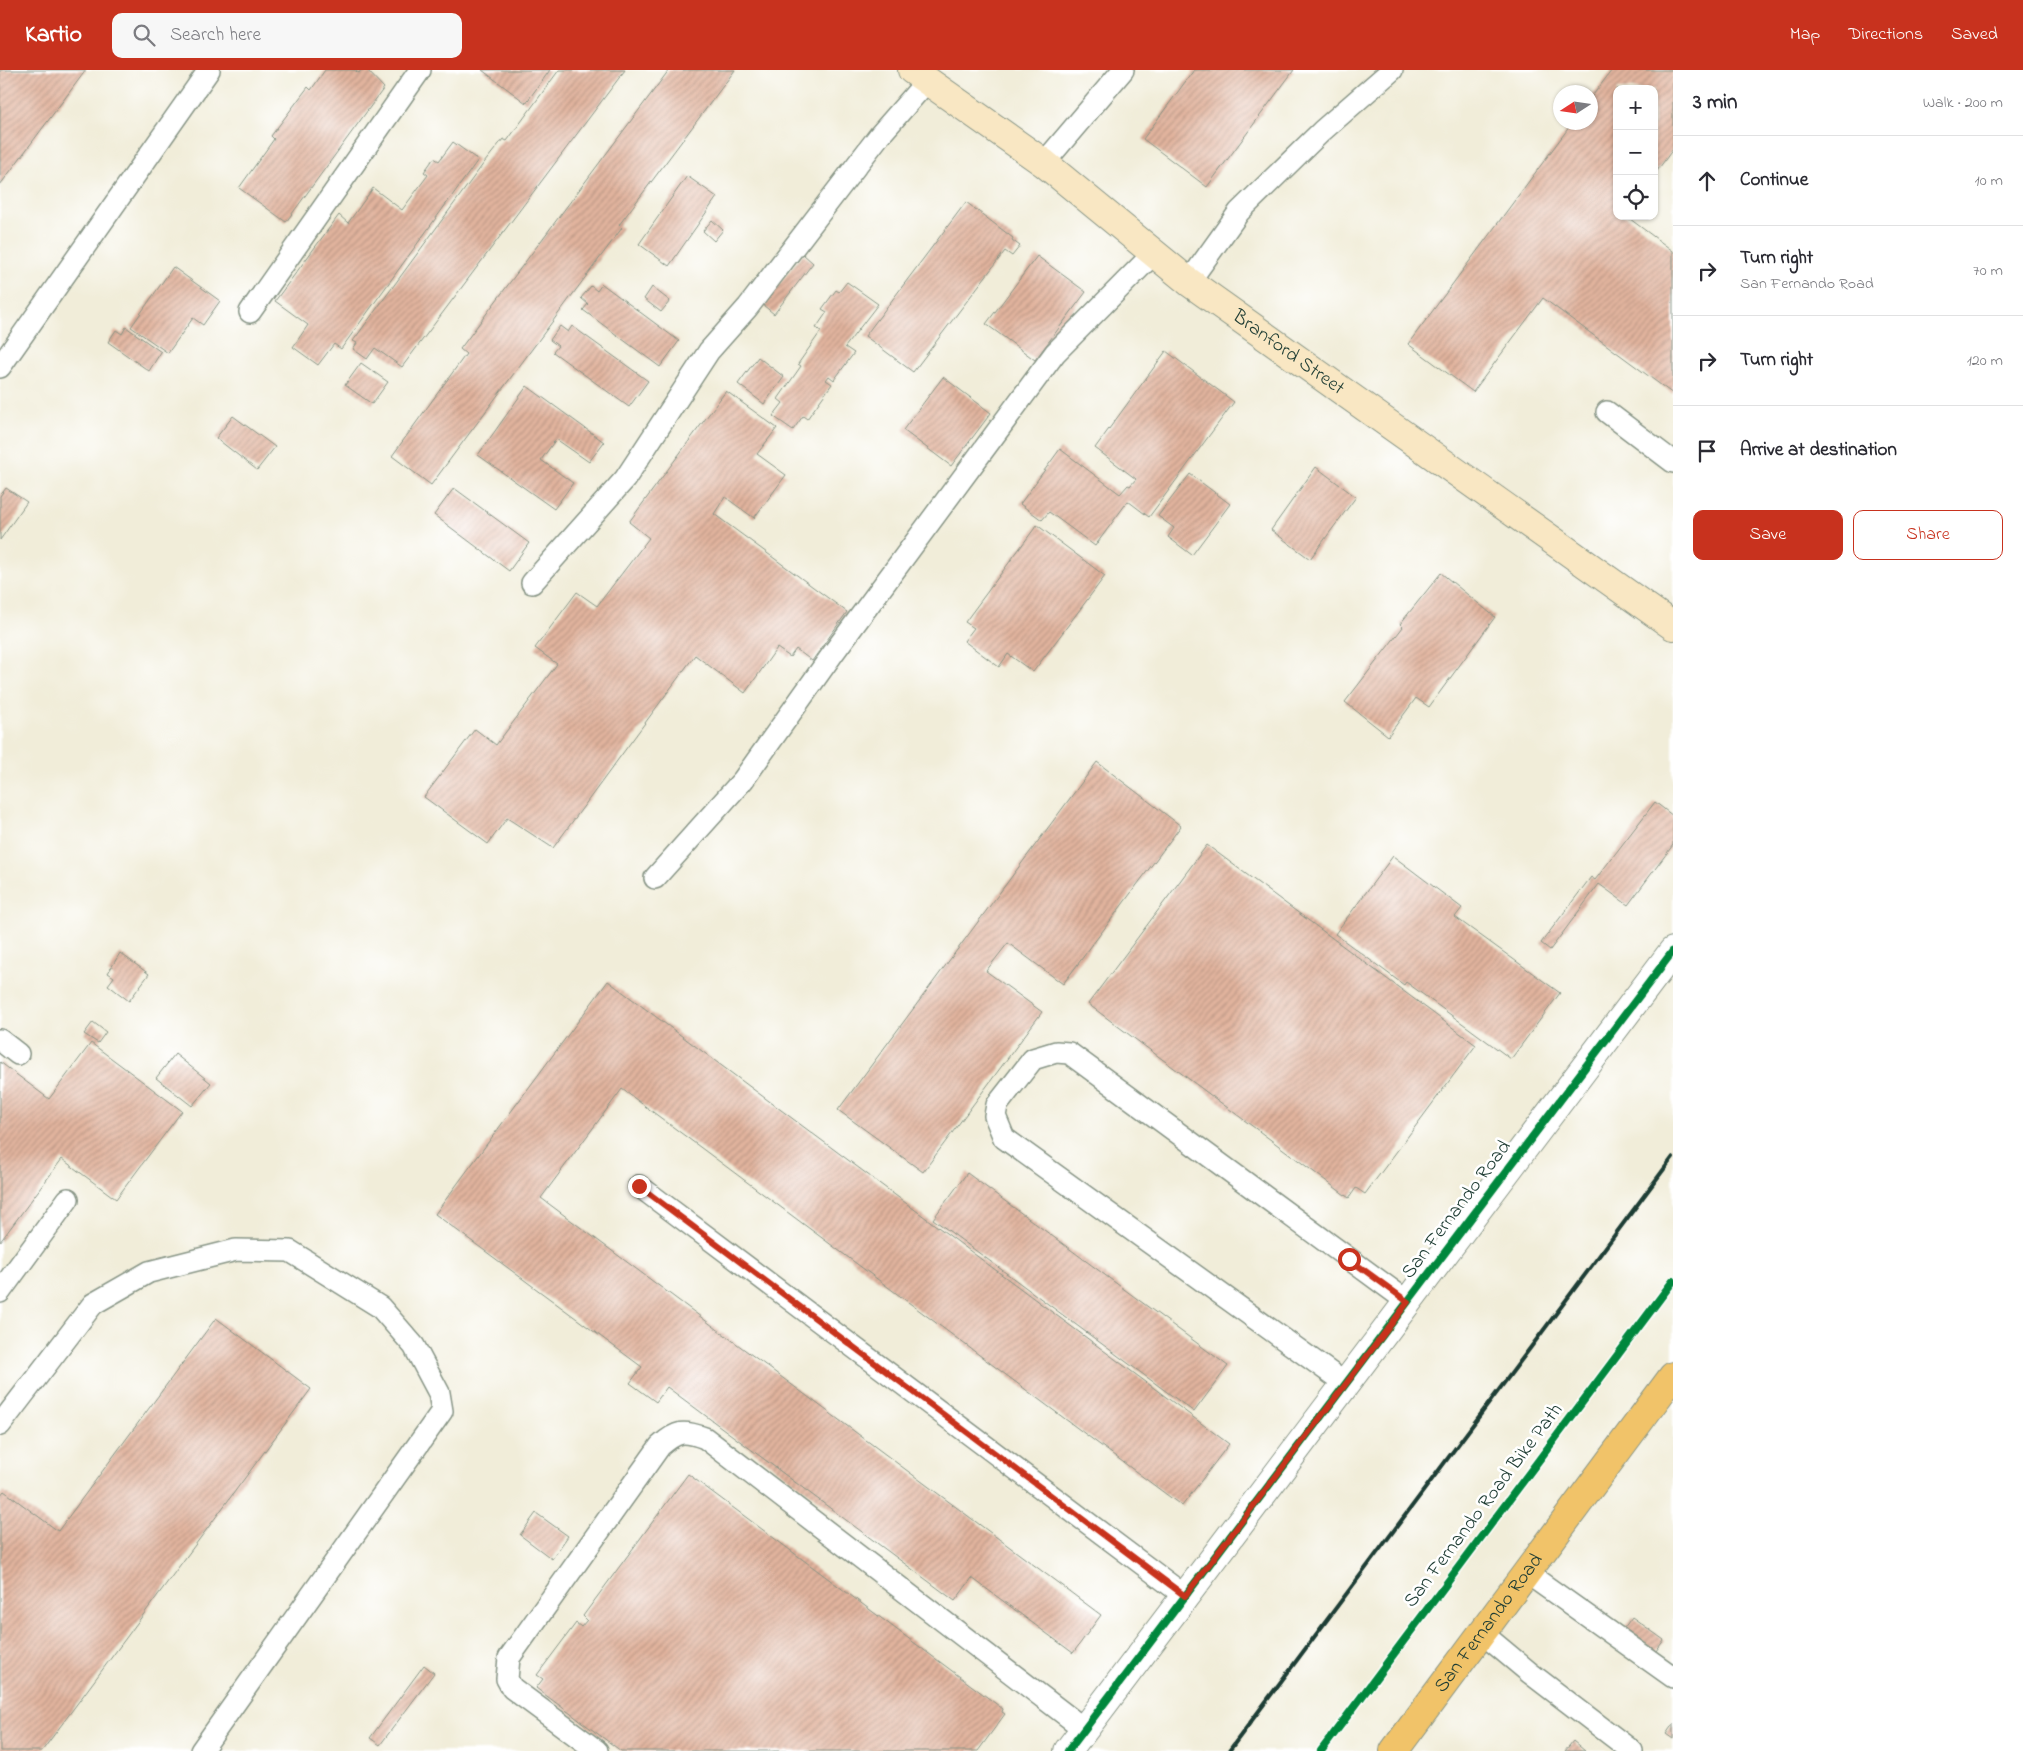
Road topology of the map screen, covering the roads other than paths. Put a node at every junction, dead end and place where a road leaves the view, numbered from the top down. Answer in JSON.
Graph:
{"nodes":[{"id":1,"x":209,"y":70,"type":"edge"},
{"id":2,"x":420,"y":70,"type":"edge"},
{"id":3,"x":1122,"y":70,"type":"edge"},
{"id":4,"x":1392,"y":70,"type":"edge"},
{"id":5,"x":920,"y":76,"type":"edge"},
{"id":6,"x":1044,"y":163,"type":"junction"},
{"id":7,"x":1154,"y":254,"type":"junction"},
{"id":8,"x":1189,"y":282,"type":"junction"},
{"id":9,"x":250,"y":312,"type":"dead end"},
{"id":10,"x":0,"y":367,"type":"edge"},
{"id":11,"x":1607,"y":412,"type":"dead end"},
{"id":12,"x":1673,"y":462,"type":"edge"},
{"id":13,"x":532,"y":583,"type":"dead end"},
{"id":14,"x":1673,"y":626,"type":"edge"},
{"id":15,"x":655,"y":878,"type":"dead end"},
{"id":16,"x":1673,"y":951,"type":"edge"},
{"id":17,"x":0,"y":1040,"type":"edge"},
{"id":18,"x":18,"y":1054,"type":"dead end"},
{"id":19,"x":639,"y":1186,"type":"dead end"},
{"id":20,"x":68,"y":1199,"type":"dead end"},
{"id":21,"x":0,"y":1292,"type":"edge"},
{"id":22,"x":1408,"y":1302,"type":"junction"},
{"id":23,"x":1672,"y":1379,"type":"edge"},
{"id":24,"x":1346,"y":1384,"type":"junction"},
{"id":25,"x":0,"y":1425,"type":"edge"},
{"id":26,"x":1526,"y":1573,"type":"junction"},
{"id":27,"x":1185,"y":1596,"type":"junction"},
{"id":28,"x":1482,"y":1633,"type":"junction"},
{"id":29,"x":1673,"y":1677,"type":"edge"},
{"id":30,"x":1084,"y":1728,"type":"junction"},
{"id":31,"x":201,"y":1751,"type":"edge"},
{"id":32,"x":597,"y":1751,"type":"edge"},
{"id":33,"x":1068,"y":1751,"type":"edge"},
{"id":34,"x":1394,"y":1751,"type":"edge"},
{"id":35,"x":1632,"y":1751,"type":"edge"}],
"edges":[{"from":1,"to":10,"type":"lane"},
{"from":2,"to":9,"type":"lane"},
{"from":3,"to":6,"type":"lane"},
{"from":4,"to":8,"type":"lane"},
{"from":5,"to":6,"type":"main road","name":"Branford Street"},
{"from":5,"to":13,"type":"lane"},
{"from":6,"to":7,"type":"main road","name":"Branford Street"},
{"from":7,"to":8,"type":"main road","name":"Branford Street"},
{"from":7,"to":15,"type":"lane"},
{"from":8,"to":14,"type":"main road","name":"Branford Street"},
{"from":11,"to":12,"type":"lane"},
{"from":16,"to":22,"type":"street","name":"San Fernando Road"},
{"from":17,"to":18,"type":"lane"},
{"from":19,"to":27,"type":"lane"},
{"from":20,"to":21,"type":"lane"},
{"from":22,"to":24,"type":"street","name":"San Fernando Road"},
{"from":22,"to":24,"type":"lane"},
{"from":23,"to":26,"type":"main road","name":"San Fernando Road"},
{"from":24,"to":27,"type":"street","name":"San Fernando Road"},
{"from":25,"to":31,"type":"lane"},
{"from":26,"to":28,"type":"main road","name":"San Fernando Road"},
{"from":26,"to":29,"type":"lane"},
{"from":27,"to":30,"type":"street","name":"San Fernando Road"},
{"from":28,"to":34,"type":"main road","name":"San Fernando Road"},
{"from":28,"to":35,"type":"lane"},
{"from":30,"to":32,"type":"lane"},
{"from":30,"to":33,"type":"street","name":"San Fernando Road"}]}
